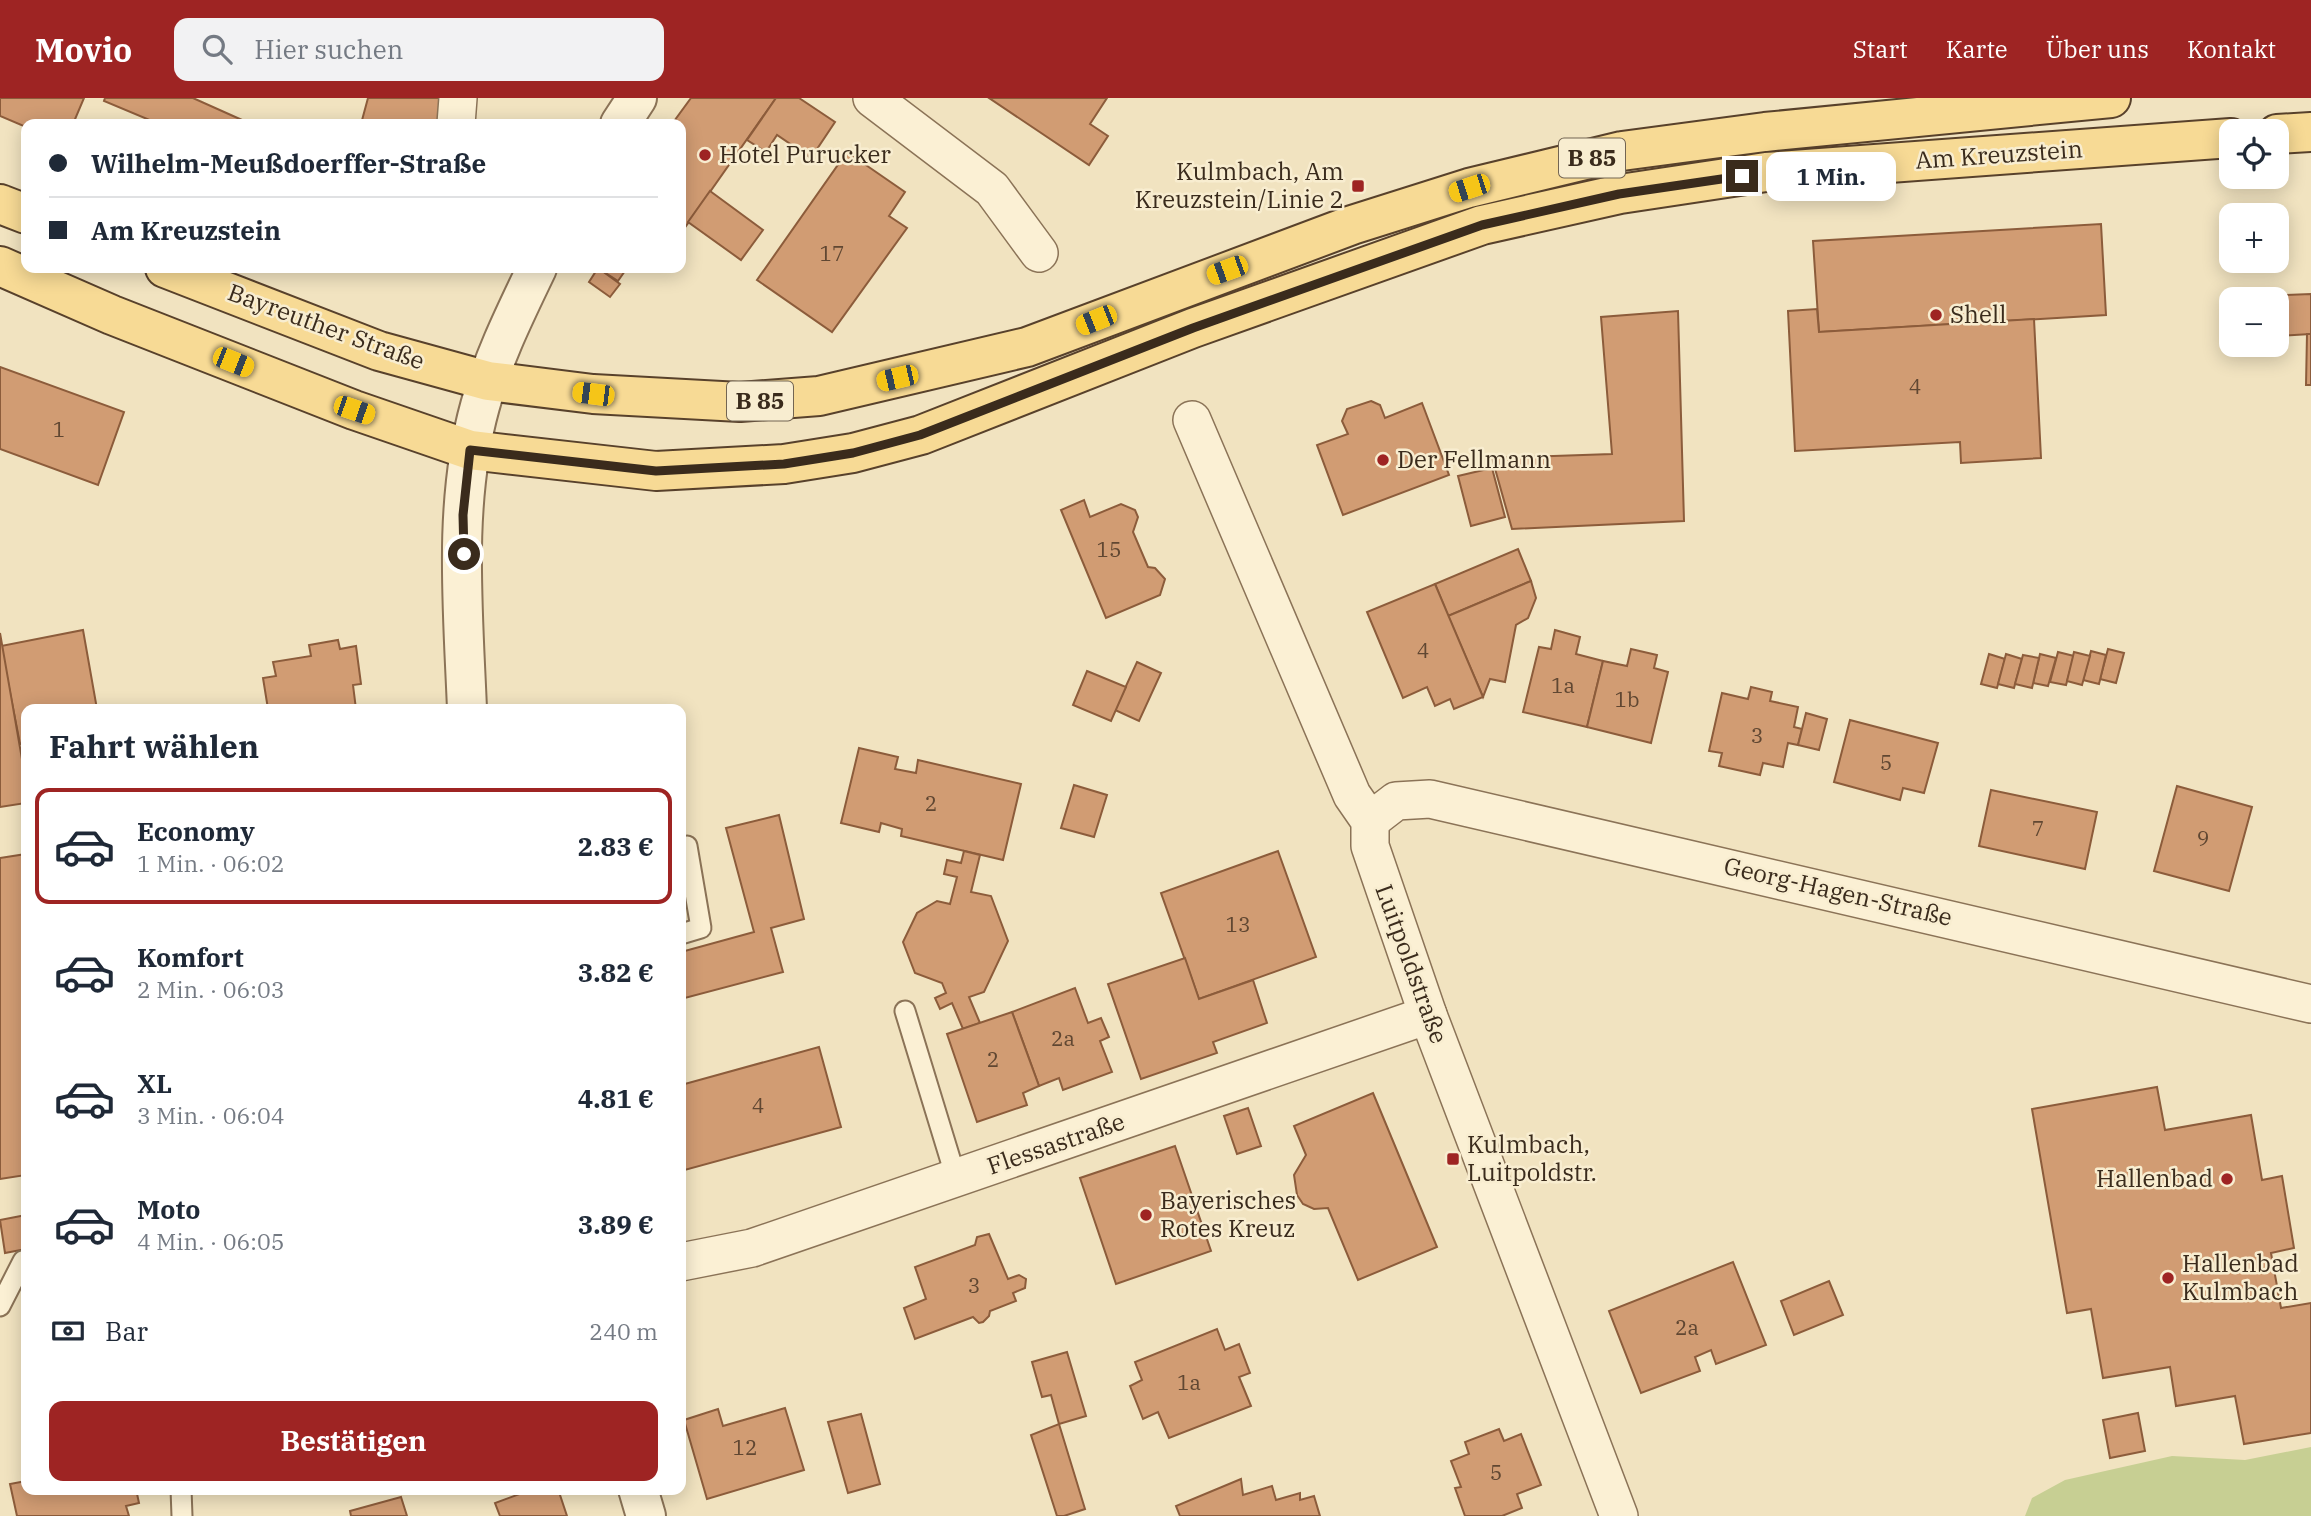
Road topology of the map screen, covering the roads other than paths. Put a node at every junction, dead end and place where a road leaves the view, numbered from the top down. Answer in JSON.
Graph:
{"nodes":[{"id":1,"x":458,"y":98,"type":"edge"},
{"id":2,"x":637,"y":98,"type":"edge"},
{"id":3,"x":872,"y":98,"type":"edge"},
{"id":4,"x":2110,"y":98,"type":"edge"},
{"id":5,"x":456,"y":119,"type":"edge"},
{"id":6,"x":623,"y":119,"type":"edge"},
{"id":7,"x":2311,"y":132,"type":"edge"},
{"id":8,"x":2289,"y":134,"type":"edge"},
{"id":9,"x":2219,"y":139,"type":"edge"},
{"id":10,"x":0,"y":204,"type":"edge"},
{"id":11,"x":21,"y":212,"type":"edge"},
{"id":12,"x":1039,"y":253,"type":"dead end"},
{"id":13,"x":0,"y":266,"type":"edge"},
{"id":14,"x":179,"y":273,"type":"edge"},
{"id":15,"x":535,"y":273,"type":"edge"},
{"id":16,"x":488,"y":381,"type":"junction"},
{"id":17,"x":1192,"y":419,"type":"dead end"},
{"id":18,"x":470,"y":450,"type":"junction"},
{"id":19,"x":467,"y":704,"type":"edge"},
{"id":20,"x":1370,"y":821,"type":"junction"},
{"id":21,"x":687,"y":846,"type":"dead end"},
{"id":22,"x":686,"y":932,"type":"edge"},
{"id":23,"x":2311,"y":1004,"type":"edge"},
{"id":24,"x":905,"y":1011,"type":"dead end"},
{"id":25,"x":1428,"y":1015,"type":"junction"},
{"id":26,"x":956,"y":1178,"type":"junction"},
{"id":27,"x":686,"y":1261,"type":"edge"},
{"id":28,"x":21,"y":1265,"type":"edge"},
{"id":29,"x":0,"y":1306,"type":"edge"},
{"id":30,"x":181,"y":1495,"type":"edge"},
{"id":31,"x":640,"y":1495,"type":"edge"},
{"id":32,"x":181,"y":1516,"type":"edge"},
{"id":33,"x":646,"y":1516,"type":"edge"},
{"id":34,"x":1619,"y":1516,"type":"edge"}],
"edges":[{"from":1,"to":5,"type":"street"},
{"from":2,"to":6,"type":"street"},
{"from":3,"to":12,"type":"street"},
{"from":4,"to":16,"type":"main road","name":"Am Kreuzstein","number":"B 85"},
{"from":7,"to":8,"type":"main road"},
{"from":9,"to":18,"type":"main road","name":"Am Kreuzstein","number":"B 85"},
{"from":10,"to":11,"type":"main road"},
{"from":13,"to":18,"type":"main road","number":"B 85"},
{"from":14,"to":16,"type":"main road","name":"Bayreuther Straße","number":"B 85"},
{"from":15,"to":16,"type":"street"},
{"from":16,"to":18,"type":"street"},
{"from":17,"to":20,"type":"street","name":"Luitpoldstraße"},
{"from":18,"to":19,"type":"street"},
{"from":20,"to":23,"type":"street","name":"Georg-Hagen-Straße"},
{"from":20,"to":25,"type":"street","name":"Luitpoldstraße"},
{"from":21,"to":22,"type":"lane"},
{"from":24,"to":26,"type":"lane"},
{"from":25,"to":26,"type":"street","name":"Flessastraße"},
{"from":25,"to":34,"type":"street","name":"Luitpoldstraße"},
{"from":26,"to":27,"type":"street","name":"Flessastraße"},
{"from":28,"to":29,"type":"lane"},
{"from":30,"to":32,"type":"lane"},
{"from":31,"to":33,"type":"street"}]}
